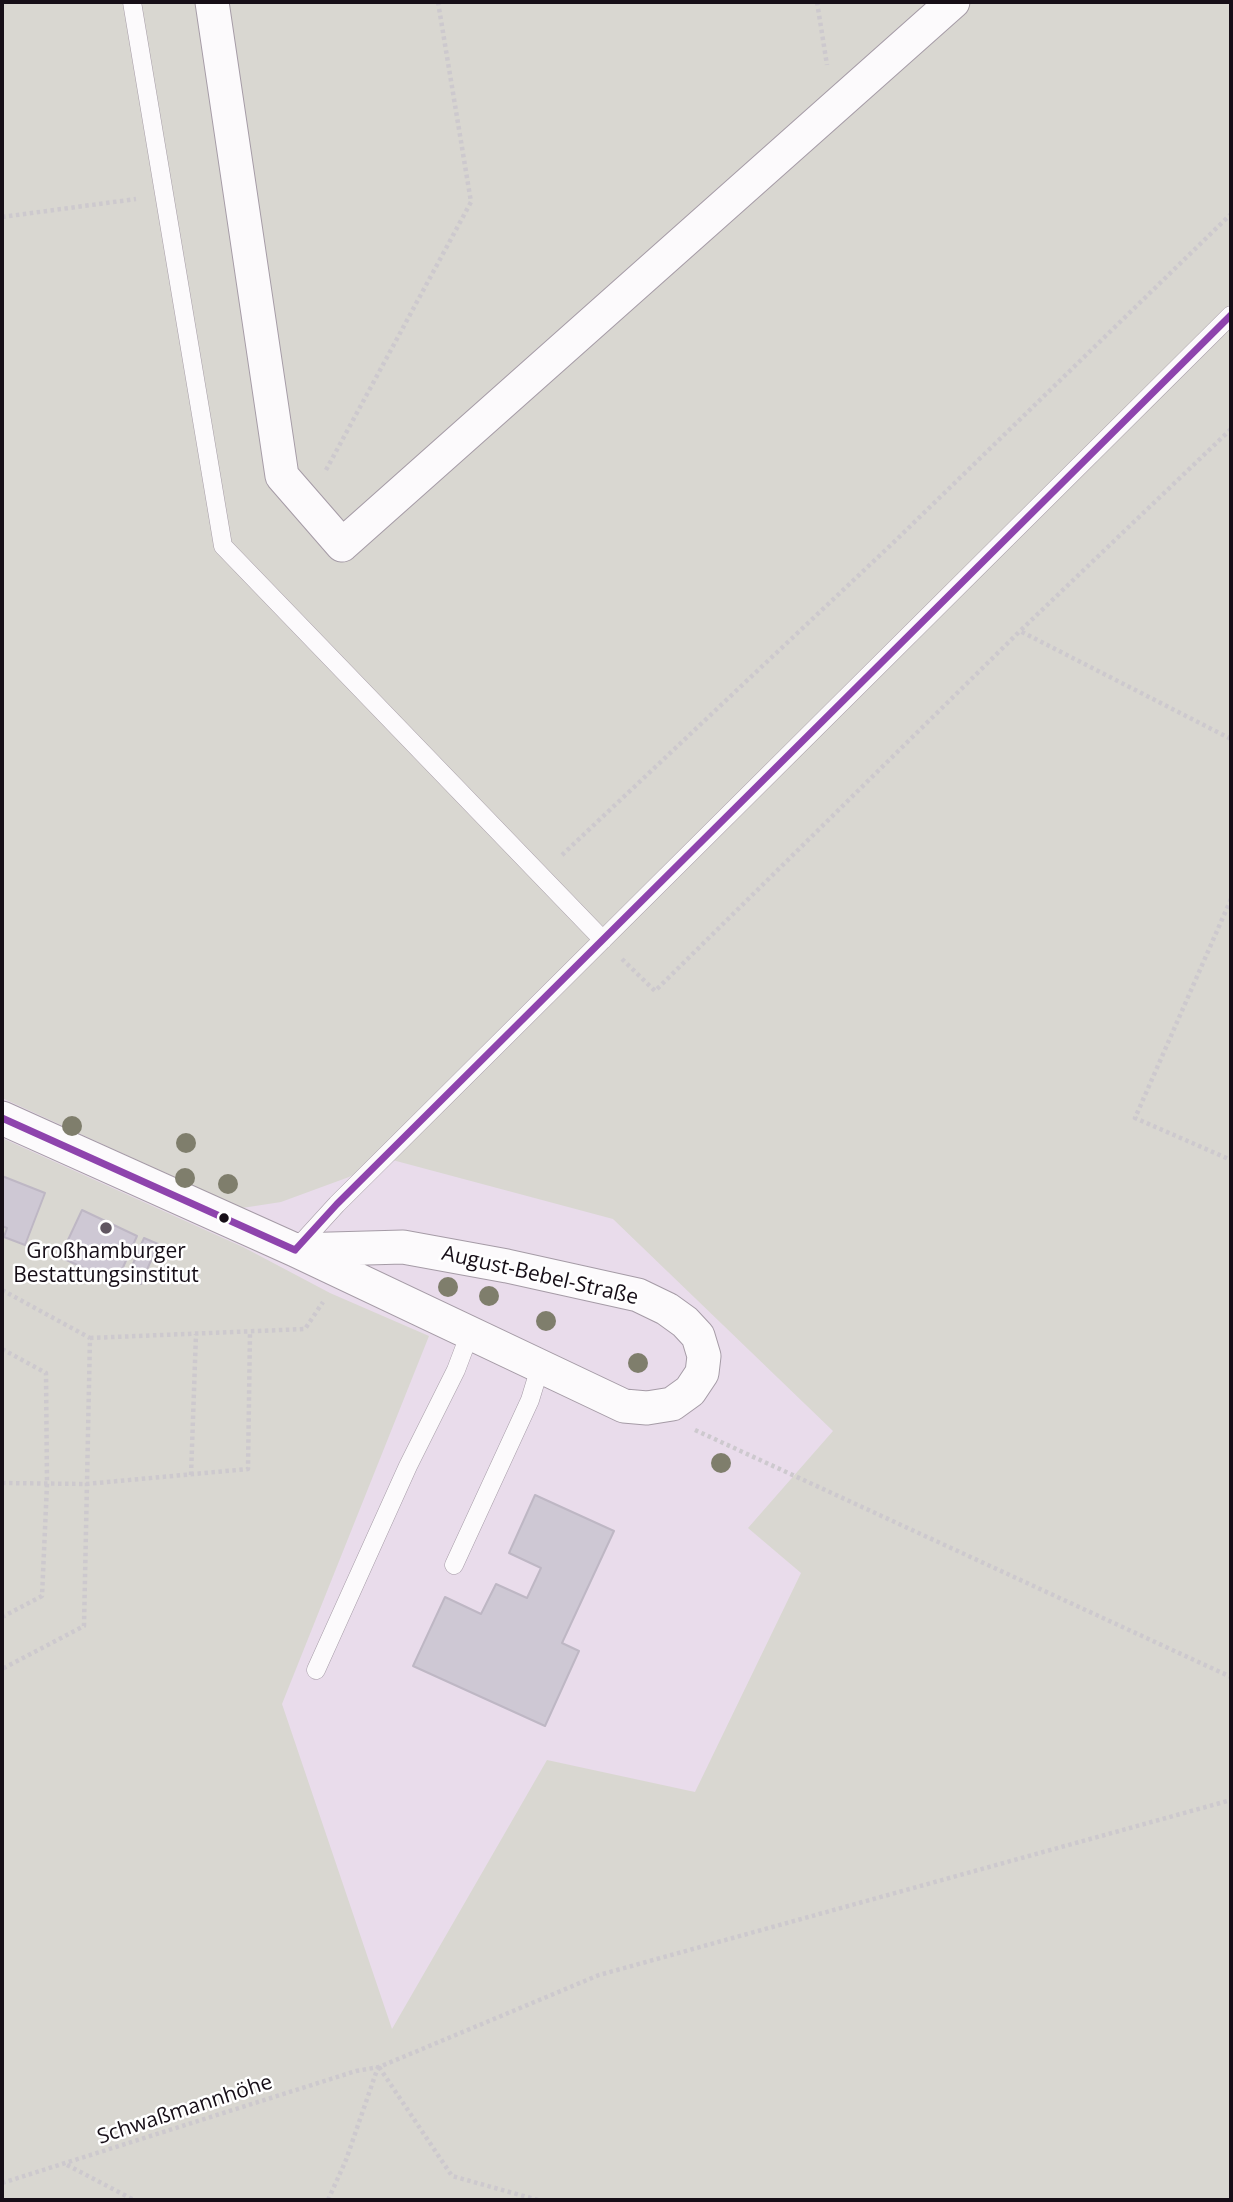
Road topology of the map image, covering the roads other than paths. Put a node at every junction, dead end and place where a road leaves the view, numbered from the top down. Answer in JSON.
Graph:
{"nodes":[{"id":1,"x":132,"y":2,"type":"edge"},
{"id":2,"x":212,"y":2,"type":"edge"},
{"id":3,"x":953,"y":2,"type":"edge"},
{"id":4,"x":1231,"y":315,"type":"edge"},
{"id":5,"x":603,"y":940,"type":"junction"},
{"id":6,"x":2,"y":1118,"type":"edge"},
{"id":7,"x":295,"y":1250,"type":"junction"},
{"id":8,"x":470,"y":1333,"type":"junction"},
{"id":9,"x":540,"y":1367,"type":"junction"},
{"id":10,"x":454,"y":1565,"type":"dead end"},
{"id":11,"x":316,"y":1670,"type":"dead end"}],
"edges":[{"from":1,"to":5,"type":"lane"},
{"from":2,"to":3,"type":"street"},
{"from":4,"to":5,"type":"lane"},
{"from":5,"to":7,"type":"lane"},
{"from":6,"to":7,"type":"street","name":"August-Bebel-Straße"},
{"from":7,"to":8,"type":"street","name":"August-Bebel-Straße"},
{"from":7,"to":9,"type":"street","name":"August-Bebel-Straße"},
{"from":8,"to":9,"type":"street","name":"August-Bebel-Straße"},
{"from":8,"to":11,"type":"lane"},
{"from":9,"to":10,"type":"lane"}]}
